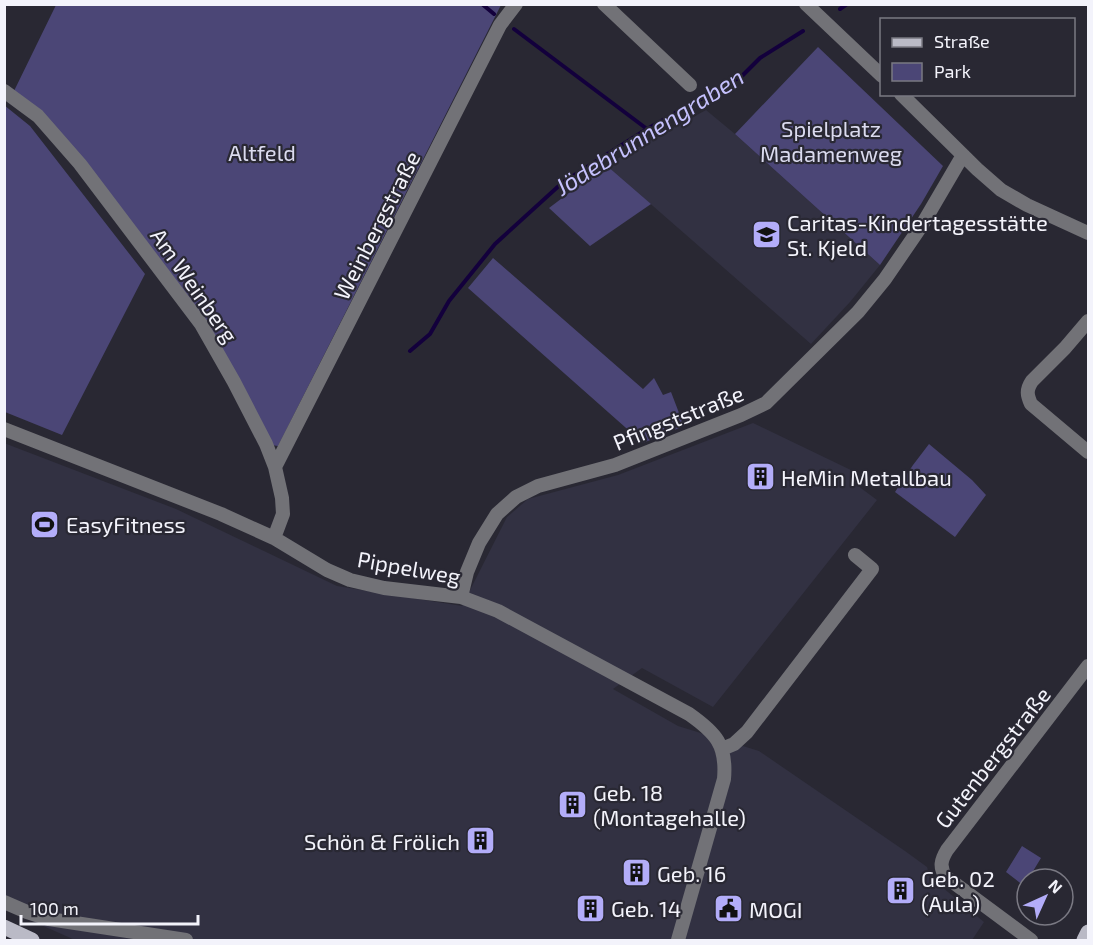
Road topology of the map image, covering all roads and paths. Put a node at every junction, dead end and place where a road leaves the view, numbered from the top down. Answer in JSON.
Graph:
{"nodes":[{"id":1,"x":516,"y":4,"type":"edge"},
{"id":2,"x":604,"y":4,"type":"edge"},
{"id":3,"x":806,"y":4,"type":"edge"},
{"id":4,"x":880,"y":74,"type":"edge"},
{"id":5,"x":690,"y":85,"type":"dead end"},
{"id":6,"x":4,"y":91,"type":"edge"},
{"id":7,"x":903,"y":96,"type":"edge"},
{"id":8,"x":963,"y":155,"type":"junction"},
{"id":9,"x":1089,"y":233,"type":"edge"},
{"id":10,"x":1089,"y":321,"type":"edge"},
{"id":11,"x":4,"y":429,"type":"edge"},
{"id":12,"x":1089,"y":452,"type":"edge"},
{"id":13,"x":275,"y":466,"type":"junction"},
{"id":14,"x":274,"y":538,"type":"junction"},
{"id":15,"x":855,"y":555,"type":"dead end"},
{"id":16,"x":461,"y":597,"type":"junction"},
{"id":17,"x":1089,"y":666,"type":"edge"},
{"id":18,"x":722,"y":749,"type":"junction"},
{"id":19,"x":4,"y":902,"type":"edge"},
{"id":20,"x":4,"y":927,"type":"edge"},
{"id":21,"x":1089,"y":932,"type":"edge"},
{"id":22,"x":32,"y":940,"type":"edge"},
{"id":23,"x":186,"y":940,"type":"edge"},
{"id":24,"x":678,"y":940,"type":"edge"},
{"id":25,"x":1031,"y":940,"type":"edge"},
{"id":26,"x":1084,"y":940,"type":"edge"}],
"edges":[{"from":1,"to":13,"type":"street","name":"Weinbergstraße"},
{"from":2,"to":5,"type":"street"},
{"from":3,"to":4,"type":"street"},
{"from":6,"to":13,"type":"street","name":"Am Weinberg"},
{"from":7,"to":8,"type":"street"},
{"from":8,"to":9,"type":"street"},
{"from":8,"to":16,"type":"street","name":"Pfingststraße"},
{"from":10,"to":12,"type":"street"},
{"from":11,"to":14,"type":"street","name":"Pippelweg"},
{"from":13,"to":14,"type":"street","name":"Am Weinberg"},
{"from":14,"to":16,"type":"street","name":"Pippelweg"},
{"from":15,"to":18,"type":"street"},
{"from":16,"to":18,"type":"street","name":"Pippelweg"},
{"from":17,"to":25,"type":"street","name":"Gutenbergstraße"},
{"from":18,"to":24,"type":"street"},
{"from":19,"to":23,"type":"street"},
{"from":20,"to":22,"type":"main road"},
{"from":21,"to":26,"type":"main road"}]}
